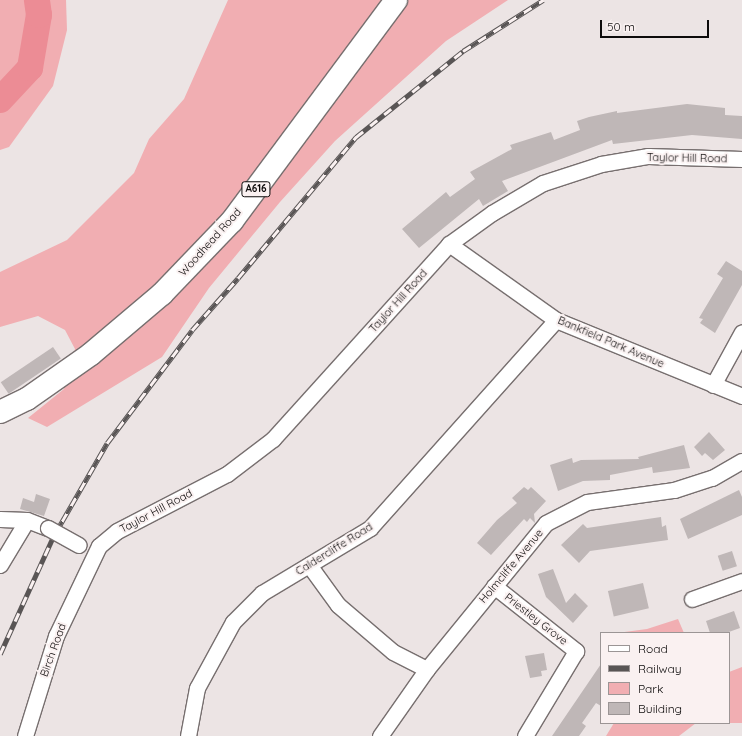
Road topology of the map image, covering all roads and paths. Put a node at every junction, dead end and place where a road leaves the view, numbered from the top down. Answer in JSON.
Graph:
{"nodes":[{"id":1,"x":396,"y":0,"type":"edge"},
{"id":2,"x":742,"y":159,"type":"edge"},
{"id":3,"x":449,"y":244,"type":"junction"},
{"id":4,"x":556,"y":320,"type":"junction"},
{"id":5,"x":742,"y":332,"type":"edge"},
{"id":6,"x":713,"y":385,"type":"junction"},
{"id":7,"x":742,"y":396,"type":"edge"},
{"id":8,"x":0,"y":412,"type":"edge"},
{"id":9,"x":742,"y":461,"type":"edge"},
{"id":10,"x":0,"y":519,"type":"edge"},
{"id":11,"x":27,"y":520,"type":"junction"},
{"id":12,"x":99,"y":546,"type":"junction"},
{"id":13,"x":0,"y":565,"type":"edge"},
{"id":14,"x":309,"y":565,"type":"junction"},
{"id":15,"x":742,"y":581,"type":"edge"},
{"id":16,"x":494,"y":586,"type":"junction"},
{"id":17,"x":692,"y":599,"type":"dead end"},
{"id":18,"x":427,"y":669,"type":"junction"},
{"id":19,"x":25,"y":736,"type":"edge"},
{"id":20,"x":188,"y":736,"type":"edge"},
{"id":21,"x":380,"y":736,"type":"edge"},
{"id":22,"x":525,"y":736,"type":"edge"}],
"edges":[{"from":1,"to":8,"type":"main road","name":"Woodhead Road","number":"A616"},
{"from":2,"to":3,"type":"street","name":"Taylor Hill Road"},
{"from":3,"to":4,"type":"street","name":"Bankfield Park Avenue"},
{"from":3,"to":12,"type":"street","name":"Taylor Hill Road"},
{"from":4,"to":6,"type":"street","name":"Bankfield Park Avenue"},
{"from":4,"to":14,"type":"street","name":"Caldercliffe Road"},
{"from":5,"to":6,"type":"street"},
{"from":6,"to":7,"type":"street","name":"Bankfield Park Avenue"},
{"from":9,"to":16,"type":"street","name":"Holmcliffe Avenue"},
{"from":10,"to":11,"type":"street"},
{"from":11,"to":12,"type":"street","bridge":true},
{"from":11,"to":13,"type":"street"},
{"from":12,"to":19,"type":"street","name":"Birch Road"},
{"from":14,"to":18,"type":"street"},
{"from":14,"to":20,"type":"street","name":"Caldercliffe Road"},
{"from":15,"to":17,"type":"street"},
{"from":16,"to":18,"type":"street","name":"Holmcliffe Avenue"},
{"from":16,"to":22,"type":"street","name":"Priestley Grove"},
{"from":18,"to":21,"type":"street","name":"Holmcliffe Avenue"}]}
